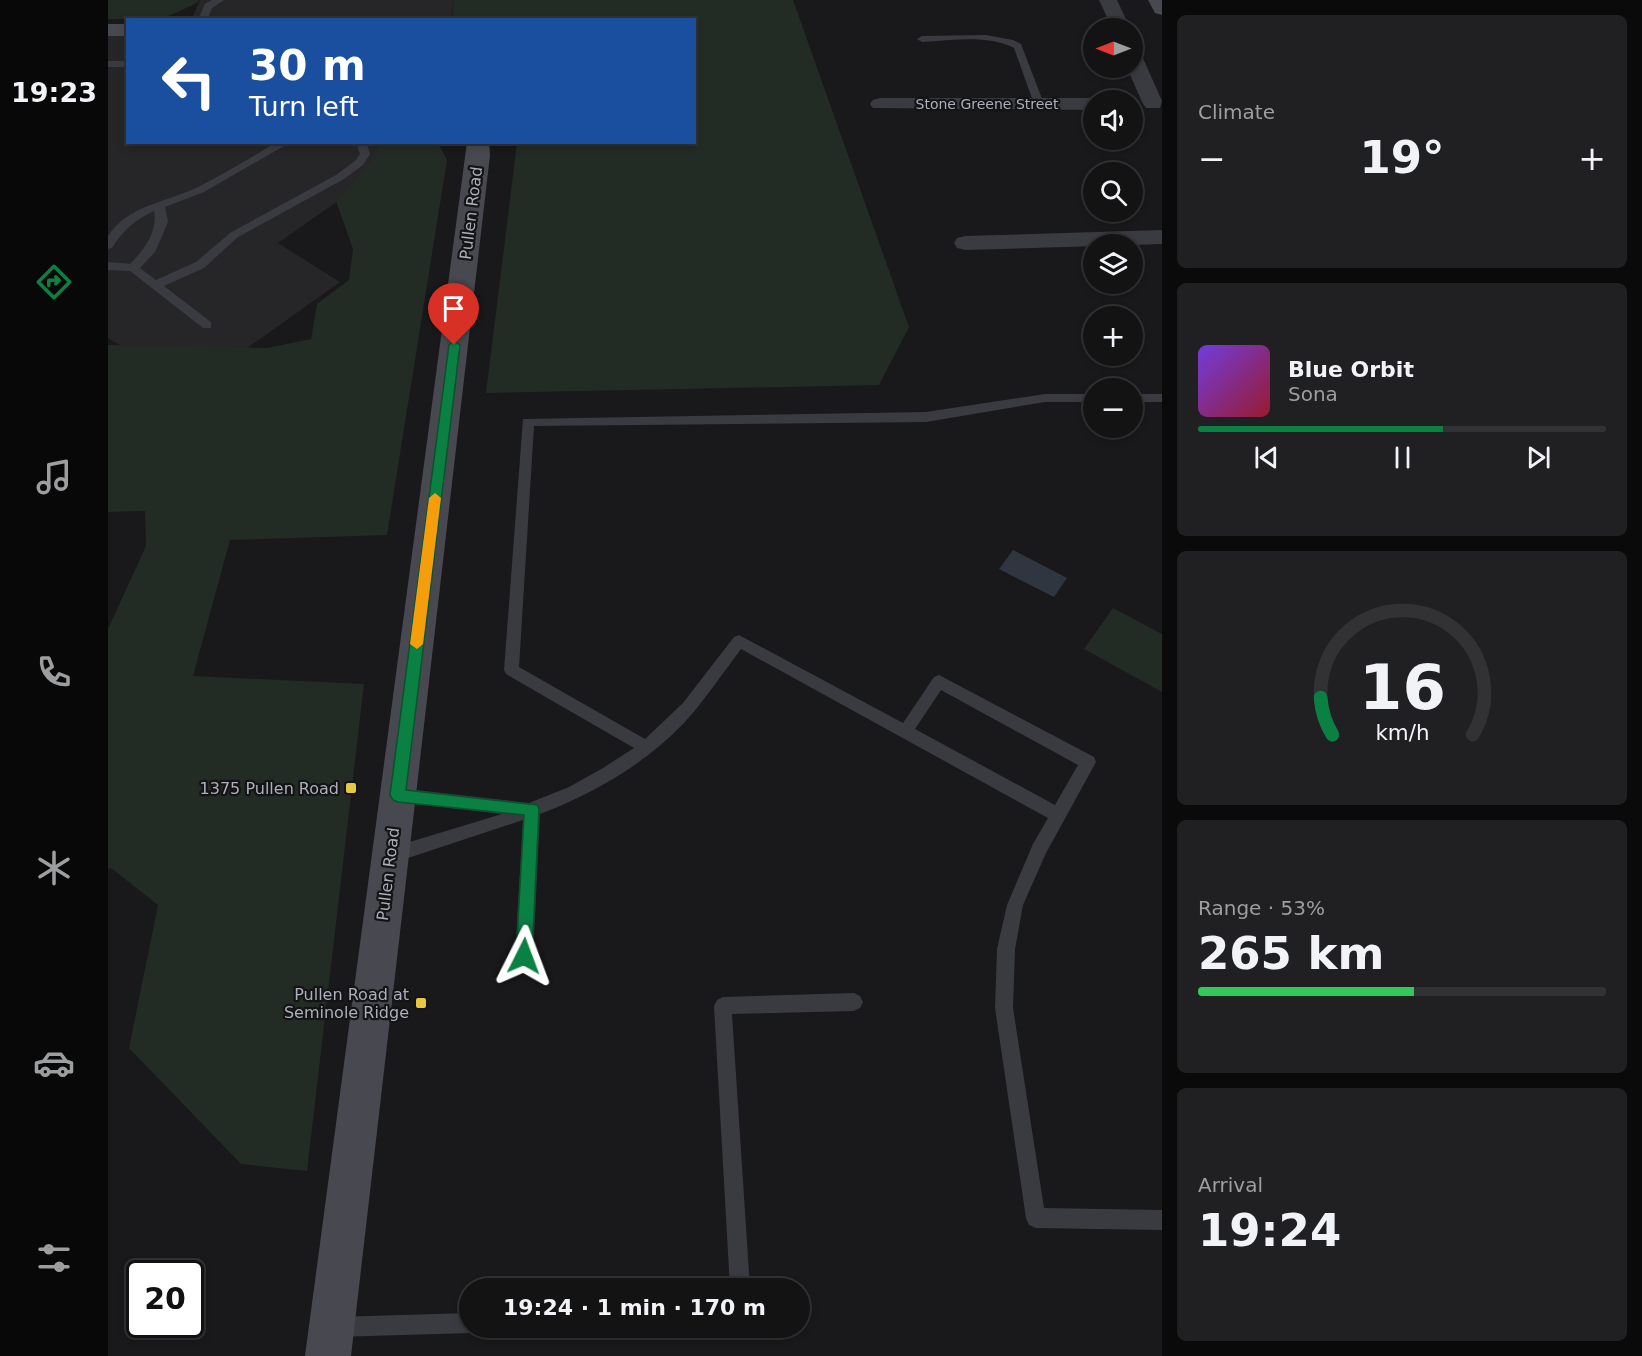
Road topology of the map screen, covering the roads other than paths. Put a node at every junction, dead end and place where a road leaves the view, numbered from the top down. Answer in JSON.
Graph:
{"nodes":[{"id":1,"x":219,"y":0,"type":"edge"},
{"id":2,"x":1108,"y":0,"type":"edge"},
{"id":3,"x":1158,"y":0,"type":"edge"},
{"id":4,"x":1162,"y":9,"type":"edge"},
{"id":5,"x":203,"y":18,"type":"edge"},
{"id":6,"x":1116,"y":18,"type":"edge"},
{"id":7,"x":108,"y":30,"type":"edge"},
{"id":8,"x":126,"y":30,"type":"edge"},
{"id":9,"x":922,"y":39,"type":"dead end"},
{"id":10,"x":108,"y":63,"type":"edge"},
{"id":11,"x":126,"y":64,"type":"edge"},
{"id":12,"x":1140,"y":78,"type":"edge"},
{"id":13,"x":880,"y":104,"type":"dead end"},
{"id":14,"x":1039,"y":104,"type":"junction"},
{"id":15,"x":1083,"y":104,"type":"edge"},
{"id":16,"x":1149,"y":104,"type":"edge"},
{"id":17,"x":282,"y":144,"type":"edge"},
{"id":18,"x":362,"y":144,"type":"edge"},
{"id":19,"x":477,"y":144,"type":"edge"},
{"id":20,"x":159,"y":206,"type":"junction"},
{"id":21,"x":1162,"y":237,"type":"edge"},
{"id":22,"x":965,"y":243,"type":"dead end"},
{"id":23,"x":108,"y":245,"type":"edge"},
{"id":24,"x":108,"y":264,"type":"edge"},
{"id":25,"x":133,"y":268,"type":"junction"},
{"id":26,"x":155,"y":285,"type":"junction"},
{"id":27,"x":207,"y":325,"type":"dead end"},
{"id":28,"x":1083,"y":398,"type":"edge"},
{"id":29,"x":1143,"y":398,"type":"edge"},
{"id":30,"x":1162,"y":398,"type":"edge"},
{"id":31,"x":905,"y":732,"type":"junction"},
{"id":32,"x":646,"y":747,"type":"junction"},
{"id":33,"x":398,"y":795,"type":"junction"},
{"id":34,"x":532,"y":809,"type":"junction"},
{"id":35,"x":1058,"y":815,"type":"junction"},
{"id":36,"x":390,"y":856,"type":"junction"},
{"id":37,"x":524,"y":956,"type":"dead end"},
{"id":38,"x":854,"y":1002,"type":"dead end"},
{"id":39,"x":1162,"y":1220,"type":"edge"},
{"id":40,"x":739,"y":1278,"type":"edge"},
{"id":41,"x":459,"y":1324,"type":"edge"},
{"id":42,"x":330,"y":1342,"type":"edge"}],
"edges":[{"from":1,"to":5,"type":"lane"},
{"from":2,"to":6,"type":"street"},
{"from":3,"to":4,"type":"street"},
{"from":7,"to":8,"type":"street"},
{"from":9,"to":14,"type":"lane"},
{"from":10,"to":11,"type":"lane"},
{"from":12,"to":16,"type":"street"},
{"from":13,"to":14,"type":"street","name":"Stone Greene Street"},
{"from":14,"to":15,"type":"street","name":"Stone Greene Street"},
{"from":17,"to":20,"type":"lane"},
{"from":18,"to":26,"type":"lane"},
{"from":19,"to":33,"type":"street","name":"Pullen Road"},
{"from":20,"to":23,"type":"lane"},
{"from":20,"to":25,"type":"lane"},
{"from":21,"to":22,"type":"street"},
{"from":24,"to":25,"type":"lane"},
{"from":25,"to":26,"type":"lane"},
{"from":26,"to":27,"type":"lane"},
{"from":28,"to":32,"type":"lane"},
{"from":29,"to":30,"type":"lane"},
{"from":31,"to":32,"type":"lane"},
{"from":31,"to":35,"type":"lane"},
{"from":31,"to":35,"type":"lane"},
{"from":32,"to":34,"type":"lane"},
{"from":33,"to":34,"type":"lane"},
{"from":33,"to":36,"type":"street","name":"Pullen Road"},
{"from":34,"to":36,"type":"lane"},
{"from":34,"to":37,"type":"lane"},
{"from":35,"to":39,"type":"lane"},
{"from":36,"to":42,"type":"street","name":"Pullen Road"},
{"from":38,"to":40,"type":"lane"},
{"from":41,"to":42,"type":"lane"}]}
